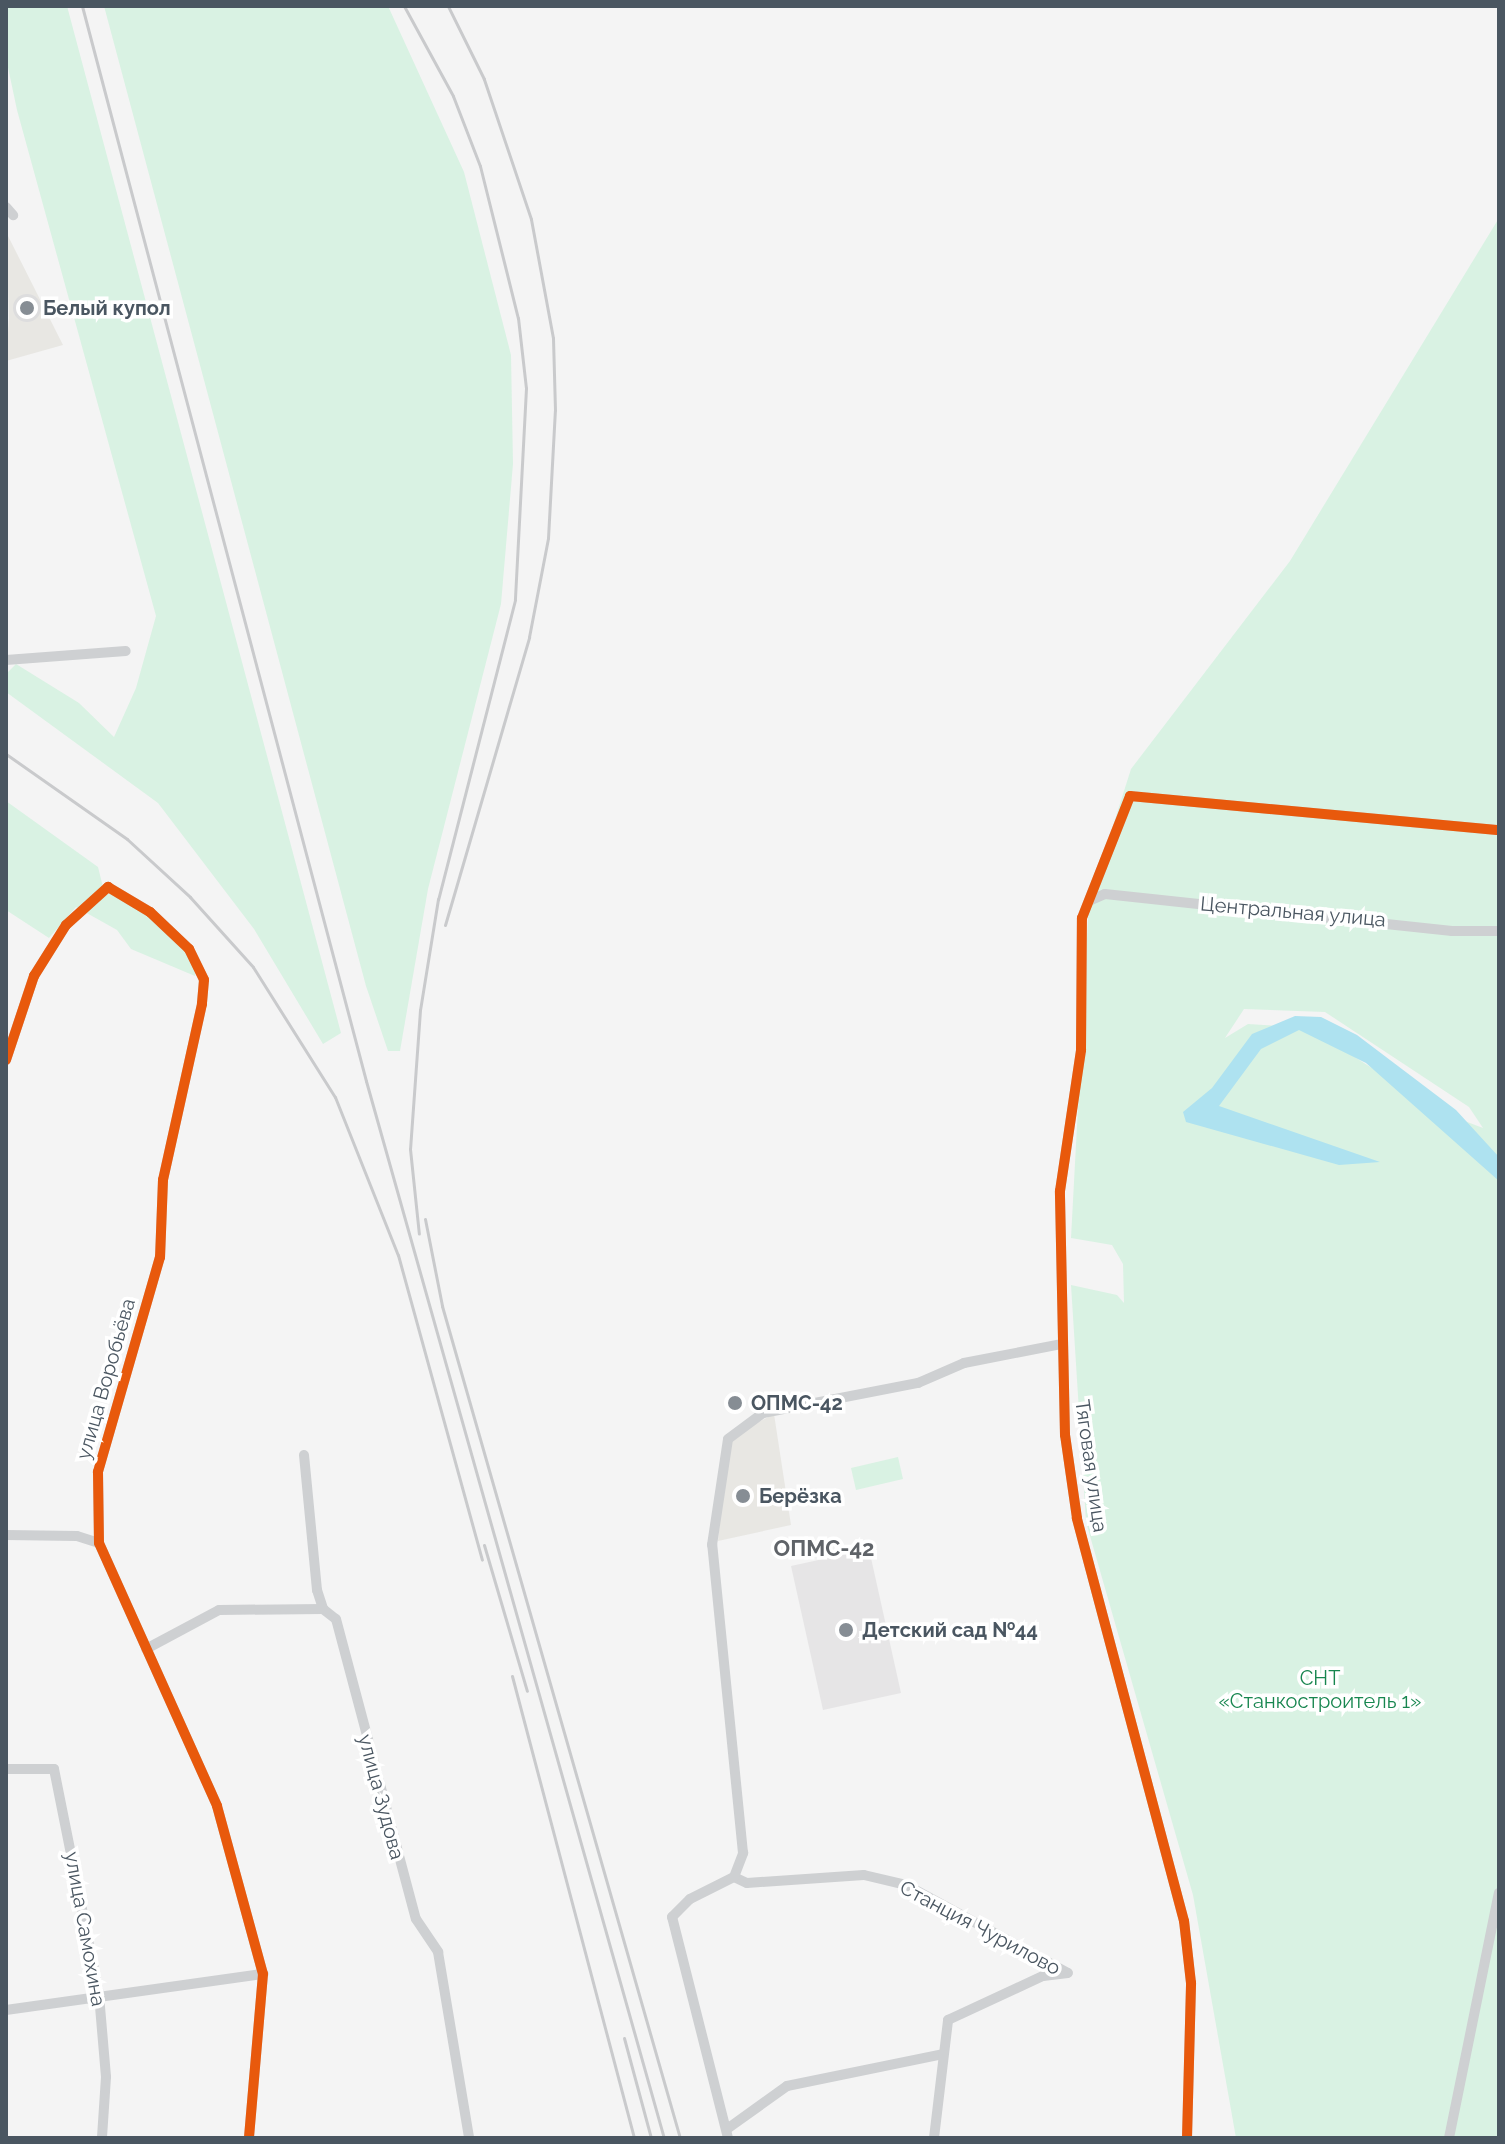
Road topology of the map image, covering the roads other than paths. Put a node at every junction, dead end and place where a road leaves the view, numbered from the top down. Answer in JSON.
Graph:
{"nodes":[{"id":1,"x":126,"y":651,"type":"dead end"},
{"id":2,"x":6,"y":660,"type":"edge"},
{"id":3,"x":1499,"y":830,"type":"edge"},
{"id":4,"x":1089,"y":901,"type":"junction"},
{"id":5,"x":1499,"y":931,"type":"edge"},
{"id":6,"x":6,"y":1060,"type":"edge"},
{"id":7,"x":1062,"y":1344,"type":"junction"},
{"id":8,"x":304,"y":1455,"type":"dead end"},
{"id":9,"x":6,"y":1535,"type":"edge"},
{"id":10,"x":99,"y":1543,"type":"junction"},
{"id":11,"x":323,"y":1609,"type":"junction"},
{"id":12,"x":146,"y":1649,"type":"junction"},
{"id":13,"x":6,"y":1769,"type":"edge"},
{"id":14,"x":734,"y":1877,"type":"junction"},
{"id":15,"x":1499,"y":1893,"type":"edge"},
{"id":16,"x":263,"y":1974,"type":"junction"},
{"id":17,"x":99,"y":1995,"type":"junction"},
{"id":18,"x":6,"y":2010,"type":"edge"},
{"id":19,"x":943,"y":2054,"type":"junction"},
{"id":20,"x":728,"y":2133,"type":"edge"},
{"id":21,"x":102,"y":2138,"type":"edge"},
{"id":22,"x":249,"y":2138,"type":"edge"},
{"id":23,"x":469,"y":2138,"type":"edge"},
{"id":24,"x":934,"y":2138,"type":"edge"},
{"id":25,"x":1187,"y":2138,"type":"edge"},
{"id":26,"x":1449,"y":2138,"type":"edge"}],
"edges":[{"from":1,"to":2,"type":"street"},
{"from":3,"to":4,"type":"street","name":"Тяговая улица"},
{"from":4,"to":5,"type":"street","name":"Центральная улица"},
{"from":4,"to":7,"type":"street","name":"Тяговая улица"},
{"from":6,"to":10,"type":"street","name":"улица Воробьёва"},
{"from":7,"to":14,"type":"street"},
{"from":7,"to":25,"type":"street","name":"Тяговая улица"},
{"from":8,"to":11,"type":"street","name":"улица Зудова"},
{"from":9,"to":10,"type":"street"},
{"from":10,"to":12,"type":"street","name":"улица Воробьёва"},
{"from":11,"to":12,"type":"street"},
{"from":11,"to":23,"type":"street","name":"улица Зудова"},
{"from":12,"to":16,"type":"street","name":"улица Воробьёва"},
{"from":13,"to":17,"type":"street","name":"улица Самохина"},
{"from":14,"to":19,"type":"street","name":"Станция Чурилово"},
{"from":14,"to":20,"type":"street"},
{"from":15,"to":26,"type":"street"},
{"from":16,"to":17,"type":"street"},
{"from":16,"to":22,"type":"street","name":"улица Воробьёва"},
{"from":17,"to":18,"type":"street"},
{"from":17,"to":21,"type":"street","name":"улица Самохина"},
{"from":19,"to":20,"type":"street"},
{"from":19,"to":24,"type":"street","name":"Станция Чурилово"}]}
